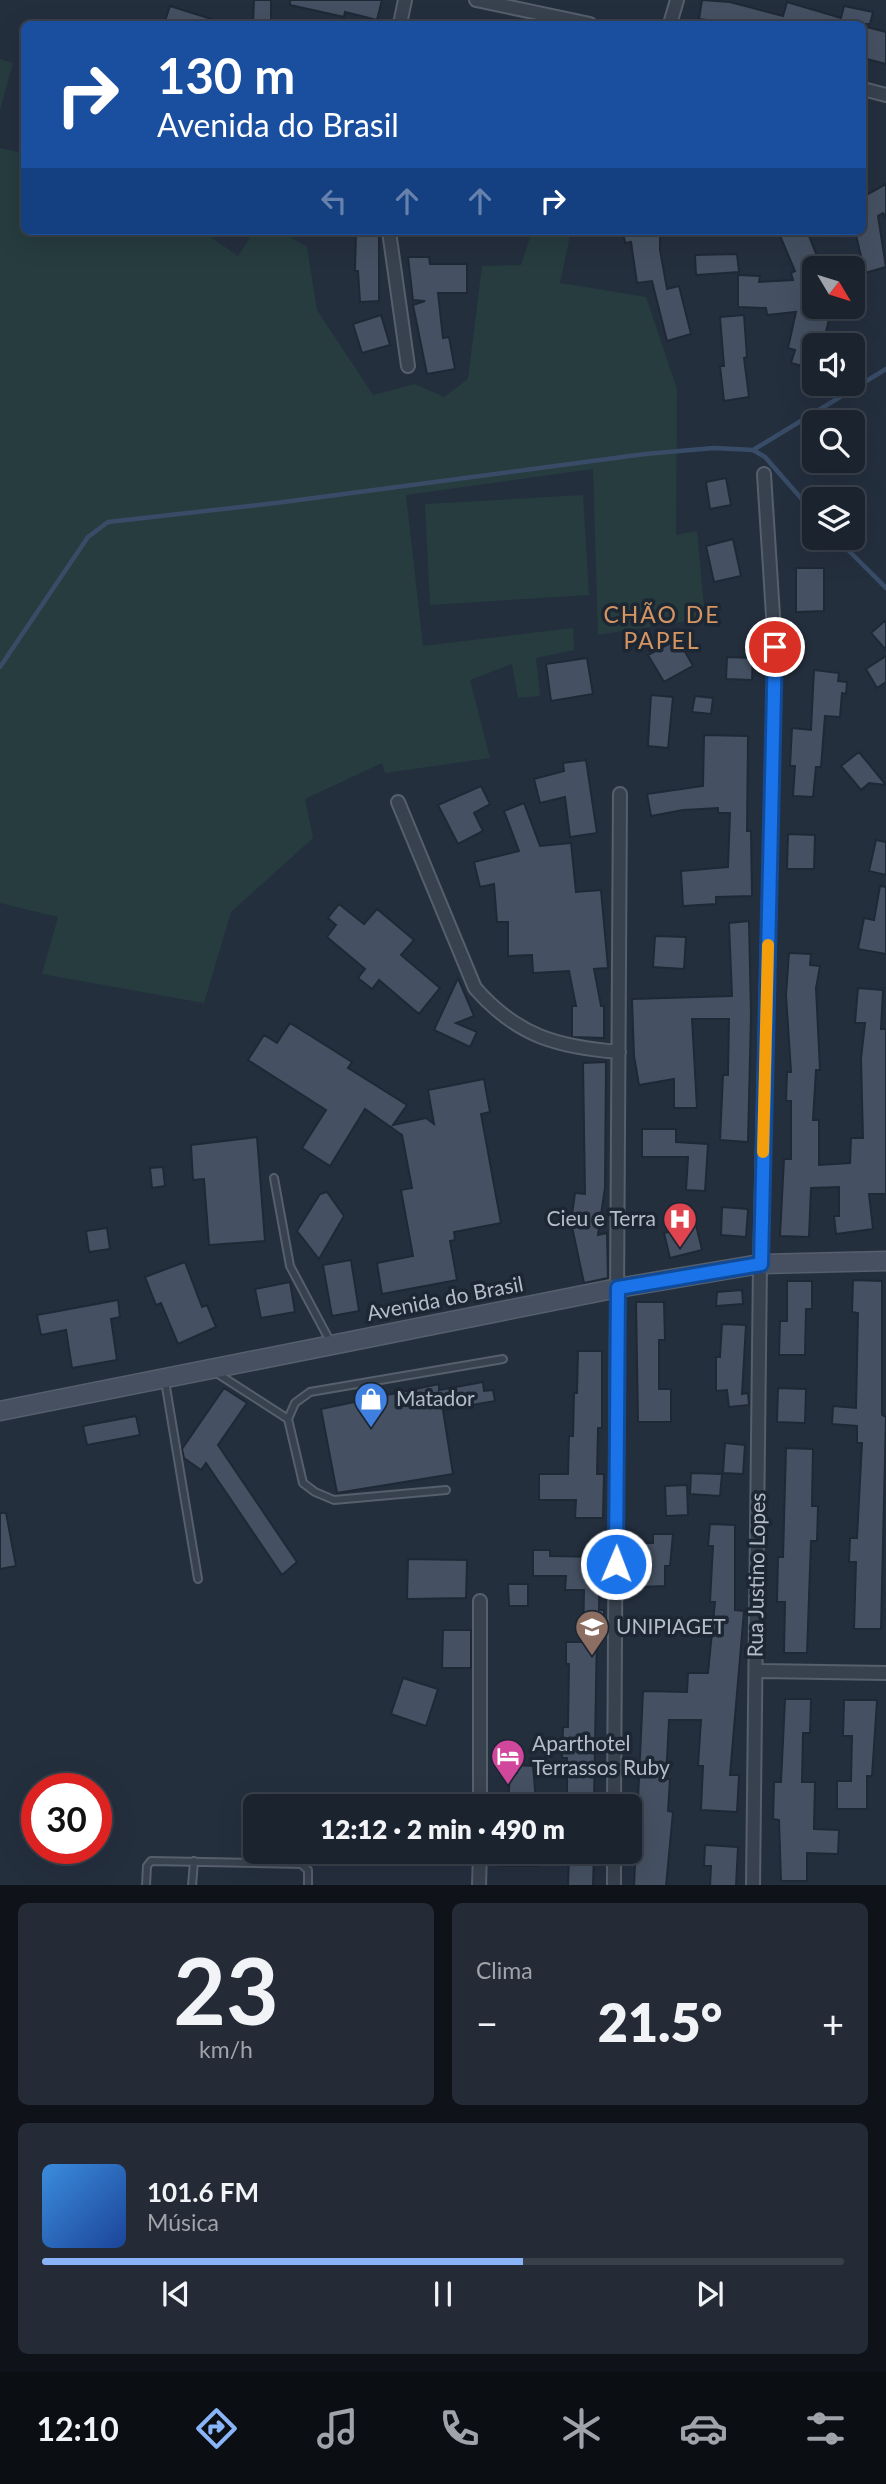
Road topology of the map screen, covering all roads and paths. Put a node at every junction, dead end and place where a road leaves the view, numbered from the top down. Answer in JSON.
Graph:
{"nodes":[{"id":1,"x":405,"y":0,"type":"edge"},
{"id":2,"x":476,"y":0,"type":"edge"},
{"id":3,"x":677,"y":0,"type":"edge"},
{"id":4,"x":402,"y":21,"type":"edge"},
{"id":5,"x":576,"y":21,"type":"edge"},
{"id":6,"x":671,"y":21,"type":"edge"},
{"id":7,"x":866,"y":90,"type":"edge"},
{"id":8,"x":886,"y":95,"type":"edge"},
{"id":9,"x":390,"y":235,"type":"edge"},
{"id":10,"x":408,"y":366,"type":"dead end"},
{"id":11,"x":764,"y":474,"type":"dead end"},
{"id":12,"x":620,"y":794,"type":"dead end"},
{"id":13,"x":398,"y":802,"type":"dead end"},
{"id":14,"x":619,"y":1052,"type":"junction"},
{"id":15,"x":274,"y":1178,"type":"dead end"},
{"id":16,"x":886,"y":1261,"type":"edge"},
{"id":17,"x":761,"y":1264,"type":"junction"},
{"id":18,"x":618,"y":1288,"type":"junction"},
{"id":19,"x":332,"y":1345,"type":"junction"},
{"id":20,"x":503,"y":1359,"type":"dead end"},
{"id":21,"x":210,"y":1369,"type":"junction"},
{"id":22,"x":165,"y":1378,"type":"junction"},
{"id":23,"x":8,"y":1409,"type":"edge"},
{"id":24,"x":288,"y":1419,"type":"junction"},
{"id":25,"x":446,"y":1490,"type":"dead end"},
{"id":26,"x":198,"y":1579,"type":"dead end"},
{"id":27,"x":480,"y":1601,"type":"dead end"},
{"id":28,"x":755,"y":1671,"type":"junction"},
{"id":29,"x":886,"y":1673,"type":"edge"},
{"id":30,"x":480,"y":1794,"type":"edge"},
{"id":31,"x":614,"y":1794,"type":"edge"},
{"id":32,"x":194,"y":1861,"type":"junction"},
{"id":33,"x":480,"y":1864,"type":"edge"},
{"id":34,"x":614,"y":1864,"type":"edge"},
{"id":35,"x":146,"y":1885,"type":"edge"},
{"id":36,"x":192,"y":1885,"type":"edge"},
{"id":37,"x":309,"y":1885,"type":"edge"},
{"id":38,"x":479,"y":1885,"type":"edge"},
{"id":39,"x":614,"y":1885,"type":"edge"},
{"id":40,"x":753,"y":1885,"type":"edge"}],
"edges":[{"from":1,"to":4,"type":"street"},
{"from":2,"to":5,"type":"street"},
{"from":3,"to":6,"type":"street"},
{"from":7,"to":8,"type":"street"},
{"from":9,"to":10,"type":"street"},
{"from":11,"to":17,"type":"street","name":"Rua Justino Lopes"},
{"from":12,"to":14,"type":"street"},
{"from":13,"to":14,"type":"street"},
{"from":14,"to":18,"type":"street"},
{"from":15,"to":19,"type":"lane"},
{"from":16,"to":17,"type":"street","name":"Avenida do Brasil"},
{"from":17,"to":18,"type":"street","name":"Avenida do Brasil"},
{"from":17,"to":28,"type":"street","name":"Rua Justino Lopes"},
{"from":18,"to":19,"type":"street","name":"Avenida do Brasil"},
{"from":18,"to":31,"type":"street"},
{"from":19,"to":21,"type":"street","name":"Avenida do Brasil"},
{"from":20,"to":24,"type":"lane"},
{"from":21,"to":22,"type":"street","name":"Avenida do Brasil"},
{"from":21,"to":24,"type":"lane"},
{"from":22,"to":23,"type":"street","name":"Avenida do Brasil"},
{"from":22,"to":26,"type":"lane"},
{"from":24,"to":25,"type":"lane"},
{"from":27,"to":30,"type":"street"},
{"from":28,"to":29,"type":"street"},
{"from":28,"to":40,"type":"street","name":"Rua Justino Lopes"},
{"from":32,"to":35,"type":"lane"},
{"from":32,"to":36,"type":"lane"},
{"from":32,"to":37,"type":"lane"},
{"from":33,"to":38,"type":"street"},
{"from":34,"to":39,"type":"street"}]}
